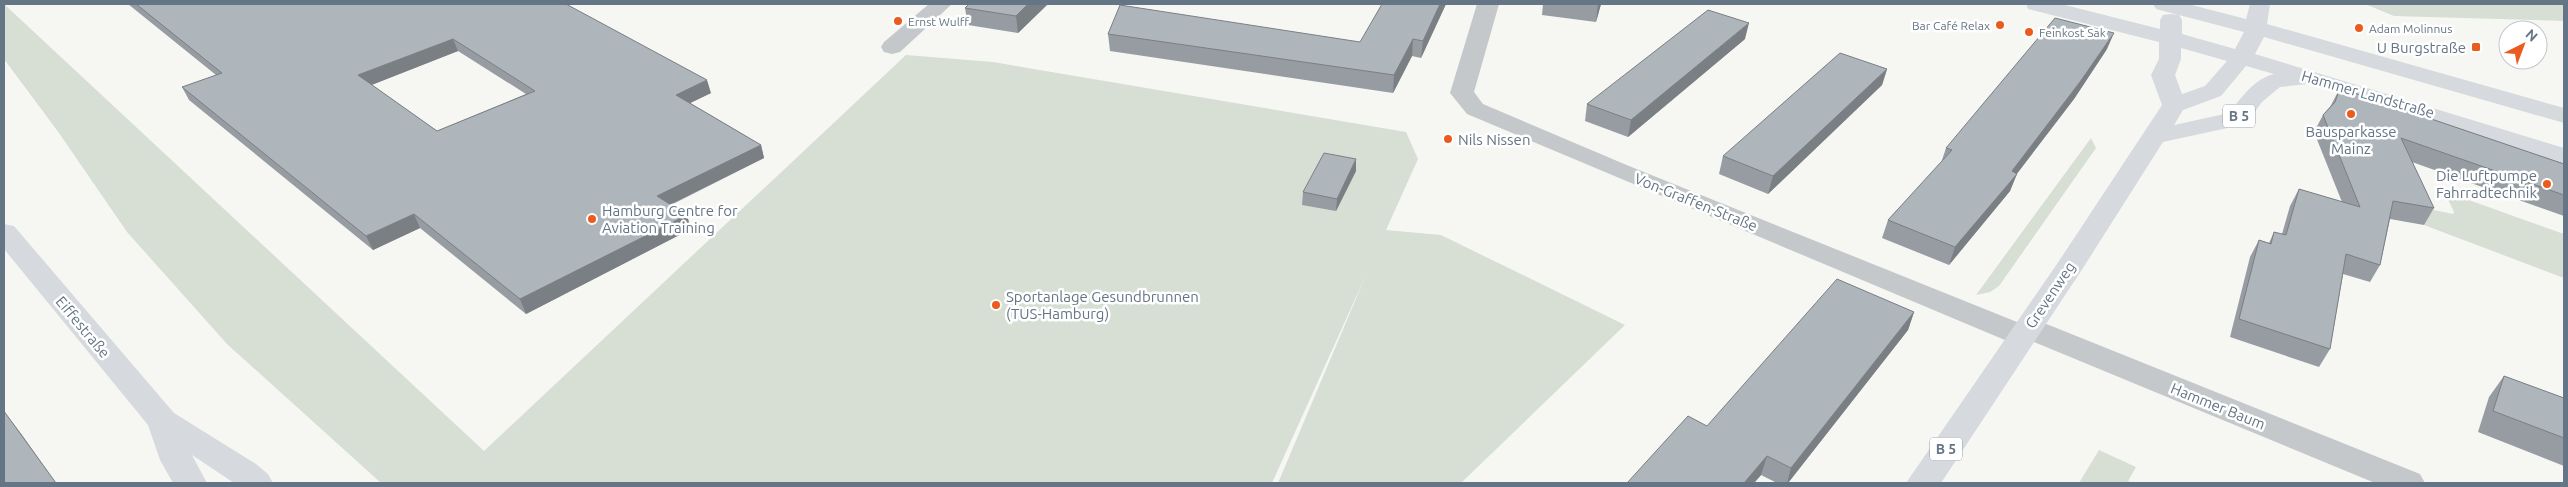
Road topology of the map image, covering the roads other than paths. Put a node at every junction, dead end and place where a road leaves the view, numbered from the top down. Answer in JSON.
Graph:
{"nodes":[{"id":1,"x":941,"y":4,"type":"edge"},
{"id":2,"x":1488,"y":4,"type":"edge"},
{"id":3,"x":2036,"y":4,"type":"edge"},
{"id":4,"x":2169,"y":4,"type":"edge"},
{"id":5,"x":2200,"y":4,"type":"edge"},
{"id":6,"x":2222,"y":18,"type":"junction"},
{"id":7,"x":2254,"y":28,"type":"edge"},
{"id":8,"x":892,"y":47,"type":"dead end"},
{"id":9,"x":2170,"y":48,"type":"junction"},
{"id":10,"x":2406,"y":69,"type":"junction"},
{"id":11,"x":2303,"y":75,"type":"junction"},
{"id":12,"x":2174,"y":105,"type":"junction"},
{"id":13,"x":2564,"y":116,"type":"edge"},
{"id":14,"x":2154,"y":136,"type":"junction"},
{"id":15,"x":2564,"y":156,"type":"edge"},
{"id":16,"x":4,"y":232,"type":"edge"},
{"id":17,"x":2025,"y":332,"type":"junction"},
{"id":18,"x":163,"y":421,"type":"junction"},
{"id":19,"x":190,"y":483,"type":"edge"},
{"id":20,"x":256,"y":483,"type":"edge"},
{"id":21,"x":1923,"y":483,"type":"edge"},
{"id":22,"x":2408,"y":483,"type":"edge"}],
"edges":[{"from":1,"to":8,"type":"street"},
{"from":2,"to":17,"type":"street","name":"Von-Graffen-Straße"},
{"from":3,"to":9,"type":"main road"},
{"from":4,"to":6,"type":"main road"},
{"from":4,"to":9,"type":"main road"},
{"from":5,"to":6,"type":"main road"},
{"from":6,"to":7,"type":"main road"},
{"from":7,"to":9,"type":"main road","name":"Hammer Landstraße"},
{"from":7,"to":10,"type":"main road"},
{"from":7,"to":10,"type":"main road"},
{"from":7,"to":11,"type":"main road","name":"Hammer Landstraße"},
{"from":7,"to":12,"type":"main road","number":"B 5"},
{"from":9,"to":12,"type":"main road"},
{"from":10,"to":13,"type":"main road"},
{"from":11,"to":14,"type":"main road","number":"B 5"},
{"from":11,"to":15,"type":"main road","name":"Hammer Landstraße"},
{"from":12,"to":14,"type":"main road","name":"Grevenweg","number":"B 5"},
{"from":14,"to":17,"type":"main road","name":"Grevenweg","number":"B 5"},
{"from":16,"to":18,"type":"main road","name":"Eiffestraße"},
{"from":17,"to":21,"type":"main road","name":"Grevenweg","number":"B 5"},
{"from":17,"to":22,"type":"street","name":"Hammer Baum"},
{"from":18,"to":19,"type":"main road","name":"Eiffestraße"},
{"from":18,"to":20,"type":"main road","name":"Eiffestraße"}]}
